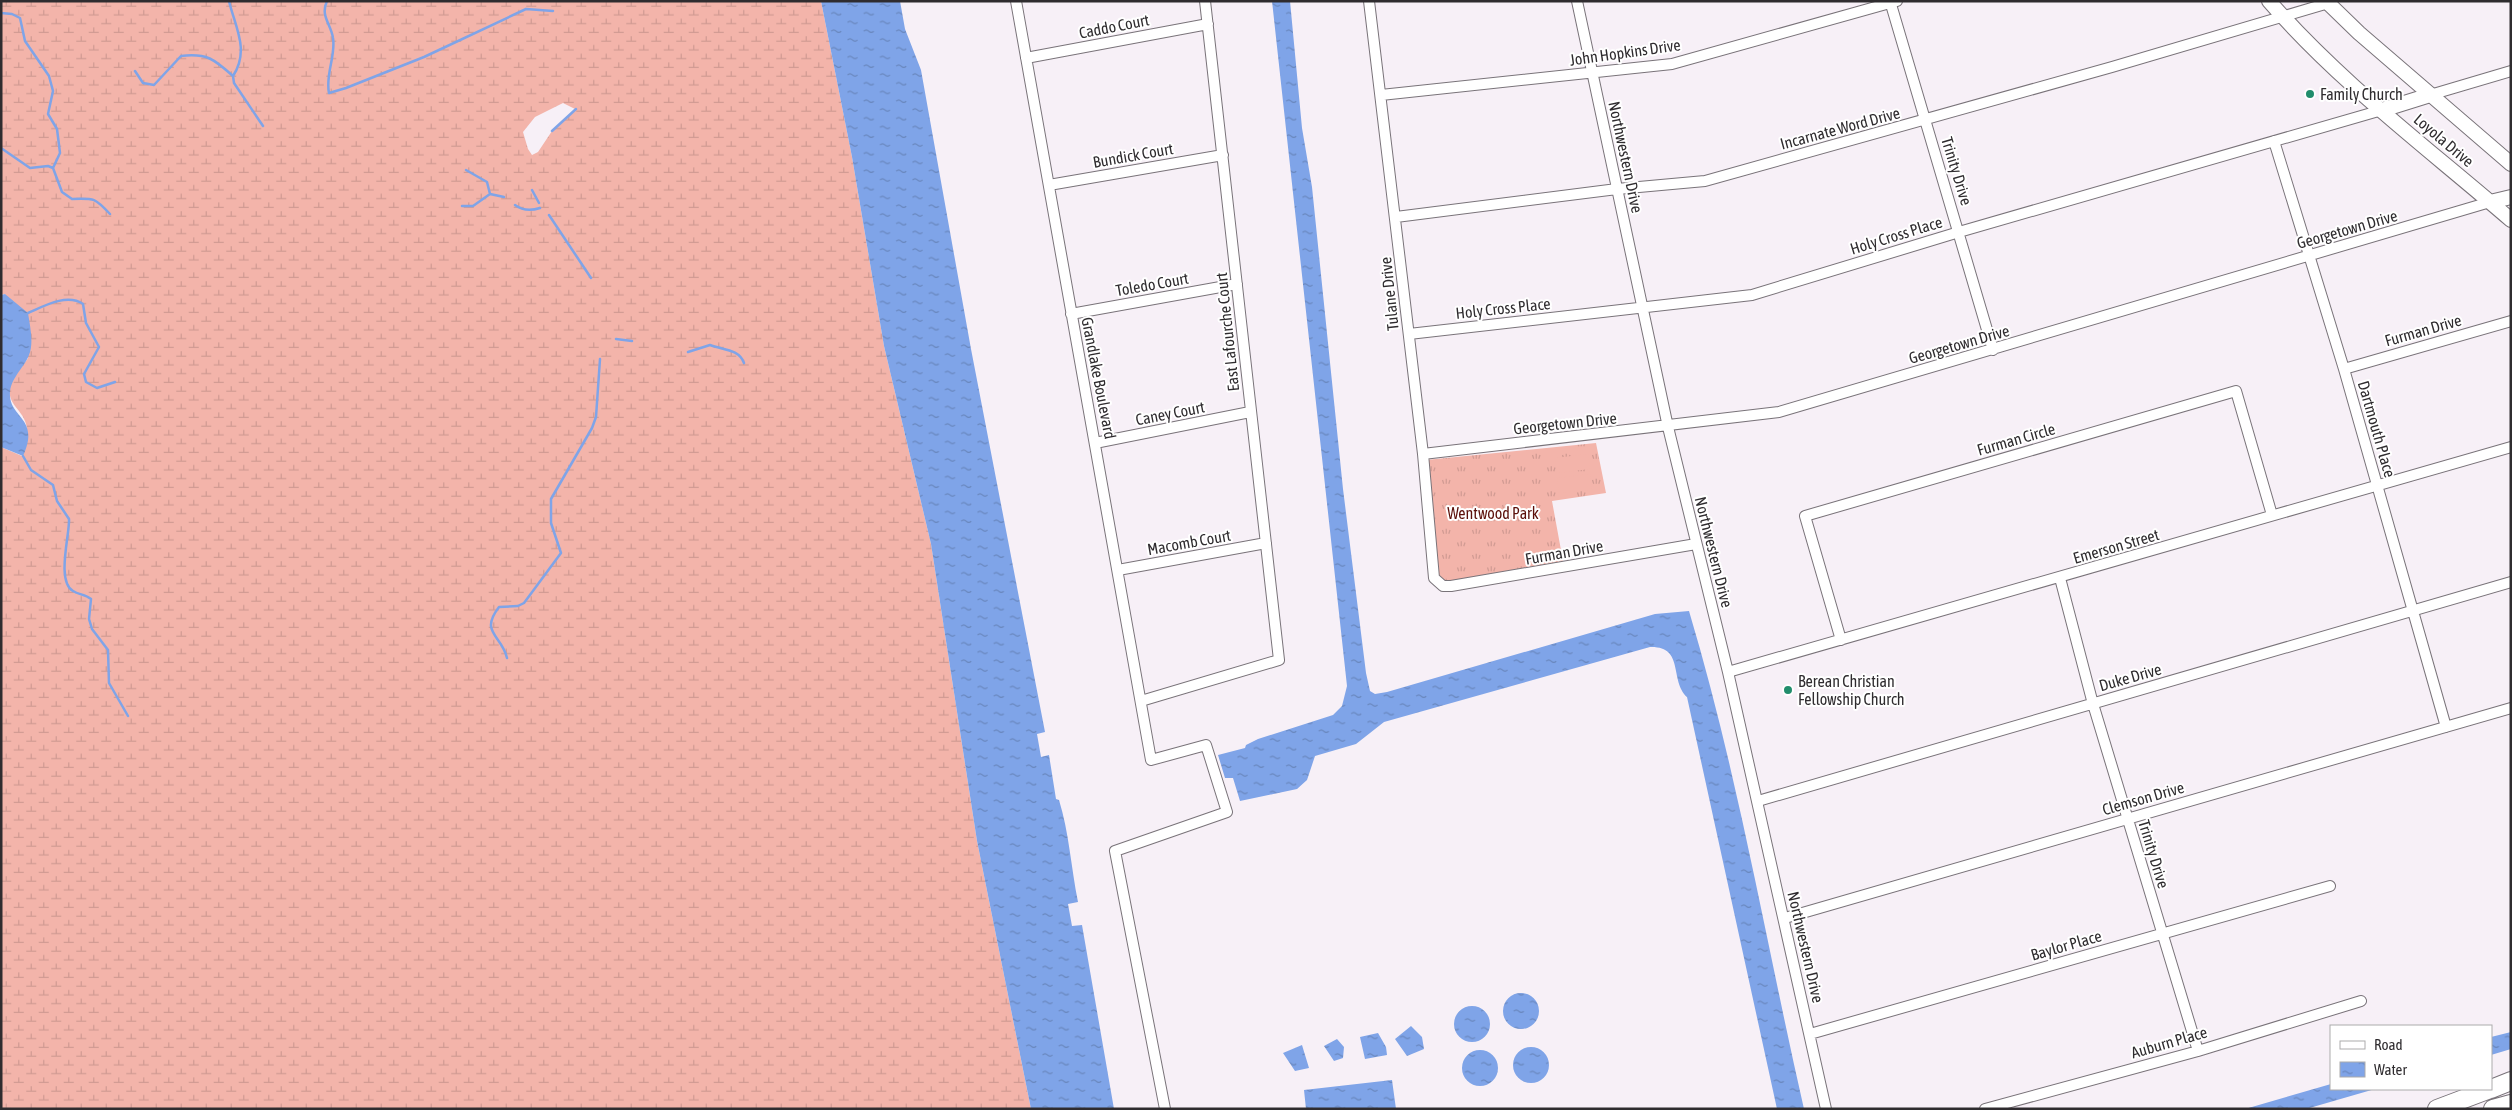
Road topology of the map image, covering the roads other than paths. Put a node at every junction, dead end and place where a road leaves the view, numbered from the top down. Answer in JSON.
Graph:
{"nodes":[{"id":1,"x":1016,"y":1,"type":"edge"},
{"id":2,"x":1205,"y":1,"type":"edge"},
{"id":3,"x":1369,"y":1,"type":"edge"},
{"id":4,"x":1577,"y":1,"type":"edge"},
{"id":5,"x":2269,"y":1,"type":"edge"},
{"id":6,"x":1893,"y":2,"type":"edge"},
{"id":7,"x":2329,"y":2,"type":"edge"},
{"id":8,"x":2282,"y":16,"type":"junction"},
{"id":9,"x":1208,"y":24,"type":"junction"},
{"id":10,"x":1026,"y":58,"type":"junction"},
{"id":11,"x":2511,"y":71,"type":"edge"},
{"id":12,"x":1593,"y":73,"type":"junction"},
{"id":13,"x":1381,"y":95,"type":"junction"},
{"id":14,"x":2430,"y":95,"type":"junction"},
{"id":15,"x":2382,"y":110,"type":"junction"},
{"id":16,"x":1926,"y":120,"type":"junction"},
{"id":17,"x":2274,"y":140,"type":"junction"},
{"id":18,"x":1222,"y":155,"type":"junction"},
{"id":19,"x":2511,"y":164,"type":"edge"},
{"id":20,"x":1048,"y":185,"type":"junction"},
{"id":21,"x":1616,"y":189,"type":"junction"},
{"id":22,"x":2511,"y":197,"type":"edge"},
{"id":23,"x":2490,"y":202,"type":"junction"},
{"id":24,"x":1396,"y":217,"type":"junction"},
{"id":25,"x":2511,"y":220,"type":"edge"},
{"id":26,"x":1960,"y":232,"type":"junction"},
{"id":27,"x":2308,"y":256,"type":"junction"},
{"id":28,"x":1237,"y":284,"type":"junction"},
{"id":29,"x":1643,"y":308,"type":"junction"},
{"id":30,"x":1071,"y":314,"type":"junction"},
{"id":31,"x":2511,"y":321,"type":"edge"},
{"id":32,"x":1409,"y":334,"type":"junction"},
{"id":33,"x":1993,"y":350,"type":"junction"},
{"id":34,"x":2344,"y":369,"type":"junction"},
{"id":35,"x":1250,"y":412,"type":"junction"},
{"id":36,"x":1668,"y":427,"type":"junction"},
{"id":37,"x":1096,"y":443,"type":"junction"},
{"id":38,"x":2511,"y":447,"type":"edge"},
{"id":39,"x":1423,"y":454,"type":"junction"},
{"id":40,"x":2377,"y":486,"type":"junction"},
{"id":41,"x":2272,"y":516,"type":"junction"},
{"id":42,"x":1266,"y":544,"type":"junction"},
{"id":43,"x":1696,"y":544,"type":"junction"},
{"id":44,"x":1118,"y":570,"type":"junction"},
{"id":45,"x":2060,"y":578,"type":"junction"},
{"id":46,"x":2511,"y":582,"type":"edge"},
{"id":47,"x":1437,"y":583,"type":"joint"},
{"id":48,"x":2412,"y":611,"type":"junction"},
{"id":49,"x":1841,"y":640,"type":"junction"},
{"id":50,"x":1728,"y":672,"type":"junction"},
{"id":51,"x":1141,"y":701,"type":"junction"},
{"id":52,"x":2093,"y":704,"type":"junction"},
{"id":53,"x":2511,"y":708,"type":"edge"},
{"id":54,"x":2446,"y":727,"type":"junction"},
{"id":55,"x":1758,"y":801,"type":"junction"},
{"id":56,"x":2127,"y":818,"type":"junction"},
{"id":57,"x":2330,"y":886,"type":"dead end"},
{"id":58,"x":1785,"y":918,"type":"junction"},
{"id":59,"x":2163,"y":933,"type":"junction"},
{"id":60,"x":2361,"y":1001,"type":"dead end"},
{"id":61,"x":1810,"y":1034,"type":"junction"},
{"id":62,"x":2198,"y":1051,"type":"junction"},
{"id":63,"x":2511,"y":1081,"type":"edge"},
{"id":64,"x":2492,"y":1089,"type":"edge"},
{"id":65,"x":2488,"y":1090,"type":"edge"},
{"id":66,"x":2511,"y":1104,"type":"edge"},
{"id":67,"x":1165,"y":1109,"type":"edge"},
{"id":68,"x":1826,"y":1109,"type":"edge"},
{"id":69,"x":1985,"y":1109,"type":"edge"},
{"id":70,"x":2437,"y":1109,"type":"edge"},
{"id":71,"x":2493,"y":1109,"type":"edge"}],
"edges":[{"from":1,"to":10,"type":"street","name":"Grandlake Boulevard"},
{"from":2,"to":9,"type":"street","name":"East Lafourche Court"},
{"from":3,"to":13,"type":"street","name":"Tulane Drive"},
{"from":4,"to":12,"type":"street","name":"Northwestern Drive"},
{"from":5,"to":8,"type":"main road","name":"Loyola Drive"},
{"from":6,"to":12,"type":"street","name":"John Hopkins Drive"},
{"from":6,"to":16,"type":"street","name":"Trinity Drive"},
{"from":7,"to":8,"type":"street","name":"Incarnate Word Drive"},
{"from":7,"to":14,"type":"main road","name":"Loyola Drive"},
{"from":8,"to":15,"type":"main road","name":"Loyola Drive"},
{"from":8,"to":16,"type":"street","name":"Incarnate Word Drive"},
{"from":9,"to":10,"type":"street","name":"Caddo Court"},
{"from":9,"to":18,"type":"street","name":"East Lafourche Court"},
{"from":10,"to":20,"type":"street","name":"Grandlake Boulevard"},
{"from":11,"to":14,"type":"street"},
{"from":12,"to":13,"type":"street","name":"John Hopkins Drive"},
{"from":12,"to":21,"type":"street","name":"Northwestern Drive"},
{"from":13,"to":24,"type":"street","name":"Tulane Drive"},
{"from":14,"to":15,"type":"main road"},
{"from":14,"to":19,"type":"main road","name":"Loyola Drive"},
{"from":15,"to":17,"type":"street","name":"Holy Cross Place"},
{"from":15,"to":23,"type":"main road","name":"Loyola Drive"},
{"from":16,"to":21,"type":"street","name":"Incarnate Word Drive"},
{"from":16,"to":26,"type":"street","name":"Trinity Drive"},
{"from":17,"to":26,"type":"street","name":"Holy Cross Place"},
{"from":17,"to":27,"type":"street","name":"Dartmouth Place"},
{"from":18,"to":20,"type":"street","name":"Bundick Court"},
{"from":18,"to":28,"type":"street","name":"East Lafourche Court"},
{"from":20,"to":30,"type":"street","name":"Grandlake Boulevard"},
{"from":21,"to":24,"type":"street","name":"Incarnate Word Drive"},
{"from":21,"to":29,"type":"street","name":"Northwestern Drive"},
{"from":22,"to":23,"type":"main road"},
{"from":23,"to":25,"type":"main road","name":"Loyola Drive"},
{"from":23,"to":27,"type":"street","name":"Georgetown Drive"},
{"from":24,"to":32,"type":"street","name":"Tulane Drive"},
{"from":26,"to":29,"type":"street","name":"Holy Cross Place"},
{"from":26,"to":33,"type":"street","name":"Trinity Drive"},
{"from":27,"to":33,"type":"street","name":"Georgetown Drive"},
{"from":27,"to":34,"type":"street","name":"Dartmouth Place"},
{"from":28,"to":30,"type":"street","name":"Toledo Court"},
{"from":28,"to":35,"type":"street","name":"East Lafourche Court"},
{"from":29,"to":32,"type":"street","name":"Holy Cross Place"},
{"from":29,"to":36,"type":"street","name":"Northwestern Drive"},
{"from":30,"to":37,"type":"street","name":"Grandlake Boulevard"},
{"from":31,"to":34,"type":"street","name":"Furman Drive"},
{"from":32,"to":39,"type":"street","name":"Tulane Drive"},
{"from":33,"to":36,"type":"street","name":"Georgetown Drive"},
{"from":34,"to":40,"type":"street","name":"Dartmouth Place"},
{"from":35,"to":37,"type":"street","name":"Caney Court"},
{"from":35,"to":42,"type":"street","name":"East Lafourche Court"},
{"from":36,"to":39,"type":"street","name":"Georgetown Drive"},
{"from":36,"to":43,"type":"street","name":"Northwestern Drive"},
{"from":37,"to":44,"type":"street","name":"Grandlake Boulevard"},
{"from":38,"to":40,"type":"street","name":"Emerson Street"},
{"from":39,"to":47,"type":"street","name":"Tulane Drive"},
{"from":40,"to":41,"type":"street","name":"Emerson Street"},
{"from":40,"to":48,"type":"street","name":"Dartmouth Place"},
{"from":41,"to":45,"type":"street","name":"Emerson Street"},
{"from":41,"to":49,"type":"street","name":"Furman Circle"},
{"from":42,"to":44,"type":"street","name":"Macomb Court"},
{"from":42,"to":51,"type":"street","name":"East Lafourche Court"},
{"from":43,"to":47,"type":"street","name":"Furman Drive"},
{"from":43,"to":50,"type":"street","name":"Northwestern Drive"},
{"from":44,"to":51,"type":"street","name":"Grandlake Boulevard"},
{"from":45,"to":49,"type":"street","name":"Emerson Street"},
{"from":45,"to":52,"type":"street","name":"Trinity Drive"},
{"from":46,"to":48,"type":"street","name":"Duke Drive"},
{"from":48,"to":52,"type":"street","name":"Duke Drive"},
{"from":48,"to":54,"type":"street","name":"Dartmouth Place"},
{"from":49,"to":50,"type":"street","name":"Emerson Street"},
{"from":50,"to":55,"type":"street","name":"Northwestern Drive"},
{"from":51,"to":67,"type":"street","name":"Grandlake Boulevard"},
{"from":52,"to":55,"type":"street","name":"Duke Drive"},
{"from":52,"to":56,"type":"street","name":"Trinity Drive"},
{"from":53,"to":54,"type":"street","name":"Clemson Drive"},
{"from":54,"to":56,"type":"street","name":"Clemson Drive"},
{"from":55,"to":58,"type":"street","name":"Northwestern Drive"},
{"from":56,"to":58,"type":"street","name":"Clemson Drive"},
{"from":56,"to":59,"type":"street","name":"Trinity Drive"},
{"from":57,"to":59,"type":"street","name":"Baylor Place"},
{"from":58,"to":61,"type":"street","name":"Northwestern Drive"},
{"from":59,"to":61,"type":"street","name":"Baylor Place"},
{"from":59,"to":62,"type":"street","name":"Trinity Drive"},
{"from":60,"to":62,"type":"street","name":"Auburn Place"},
{"from":61,"to":68,"type":"street","name":"Northwestern Drive"},
{"from":62,"to":69,"type":"street","name":"Auburn Place"},
{"from":63,"to":64,"type":"highway"},
{"from":65,"to":70,"type":"highway"},
{"from":66,"to":71,"type":"highway"}]}
